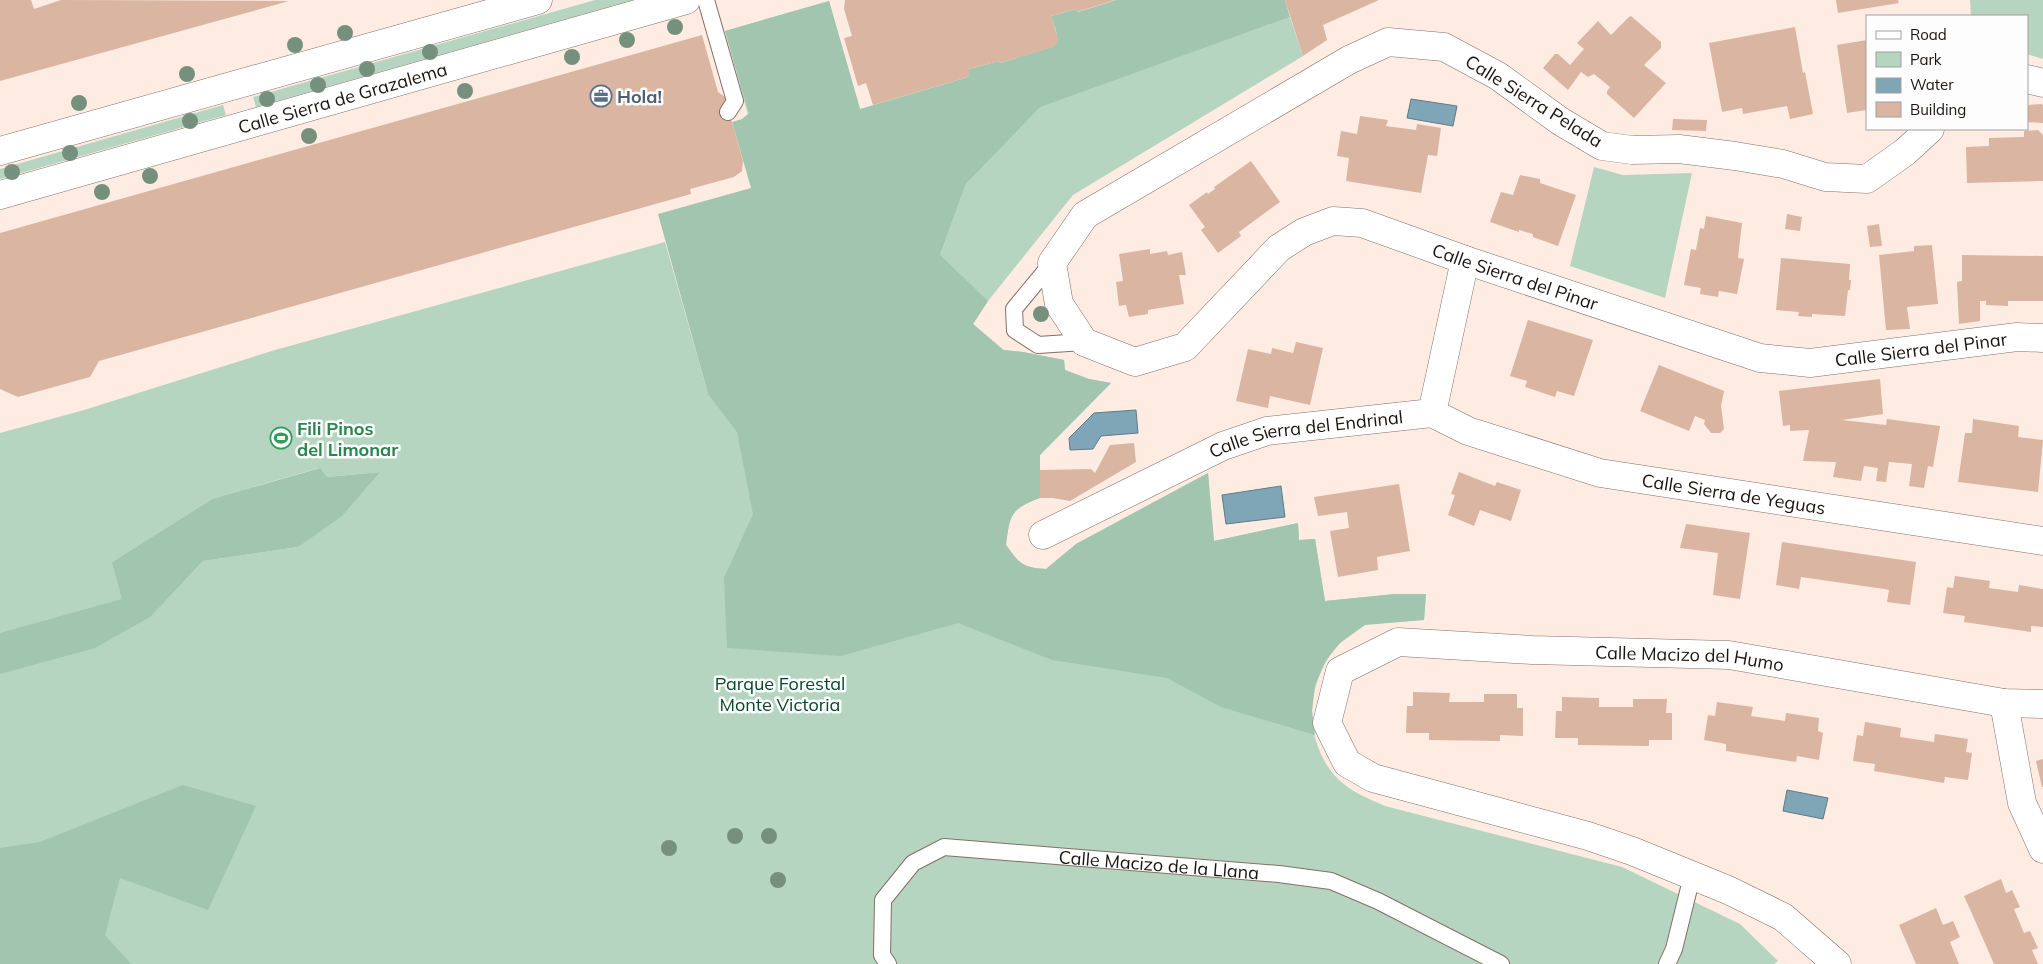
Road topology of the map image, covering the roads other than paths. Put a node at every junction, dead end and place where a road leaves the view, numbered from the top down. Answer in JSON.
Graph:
{"nodes":[{"id":1,"x":538,"y":0,"type":"edge"},
{"id":2,"x":686,"y":0,"type":"edge"},
{"id":3,"x":706,"y":0,"type":"edge"},
{"id":4,"x":2028,"y":79,"type":"edge"},
{"id":5,"x":2043,"y":83,"type":"edge"},
{"id":6,"x":728,"y":112,"type":"dead end"},
{"id":7,"x":1929,"y":130,"type":"edge"},
{"id":8,"x":0,"y":151,"type":"edge"},
{"id":9,"x":0,"y":195,"type":"edge"},
{"id":10,"x":1465,"y":260,"type":"junction"},
{"id":11,"x":1052,"y":263,"type":"junction"},
{"id":12,"x":2043,"y":338,"type":"edge"},
{"id":13,"x":1084,"y":342,"type":"junction"},
{"id":14,"x":1432,"y":413,"type":"junction"},
{"id":15,"x":1043,"y":535,"type":"dead end"},
{"id":16,"x":2043,"y":541,"type":"edge"},
{"id":17,"x":2004,"y":703,"type":"junction"},
{"id":18,"x":2043,"y":704,"type":"edge"},
{"id":19,"x":2043,"y":849,"type":"edge"},
{"id":20,"x":1692,"y":876,"type":"junction"},
{"id":21,"x":888,"y":964,"type":"edge"},
{"id":22,"x":1501,"y":964,"type":"edge"},
{"id":23,"x":1667,"y":964,"type":"edge"},
{"id":24,"x":1837,"y":964,"type":"edge"}],
"edges":[{"from":1,"to":8,"type":"street"},
{"from":2,"to":9,"type":"street","name":"Calle Sierra de Grazalema"},
{"from":3,"to":6,"type":"lane"},
{"from":4,"to":5,"type":"street"},
{"from":7,"to":11,"type":"street","name":"Calle Sierra Pelada"},
{"from":10,"to":12,"type":"street","name":"Calle Sierra del Pinar"},
{"from":10,"to":13,"type":"street","name":"Calle Sierra del Pinar"},
{"from":10,"to":14,"type":"street"},
{"from":11,"to":13,"type":"street"},
{"from":11,"to":13,"type":"lane"},
{"from":14,"to":15,"type":"street","name":"Calle Sierra del Endrinal"},
{"from":14,"to":16,"type":"street","name":"Calle Sierra de Yeguas"},
{"from":17,"to":18,"type":"street","name":"Calle Macizo del Humo"},
{"from":17,"to":19,"type":"street"},
{"from":17,"to":20,"type":"street","name":"Calle Macizo del Humo"},
{"from":20,"to":23,"type":"lane"},
{"from":20,"to":24,"type":"street"},
{"from":21,"to":22,"type":"lane","name":"Calle Macizo de la Llana"}]}
